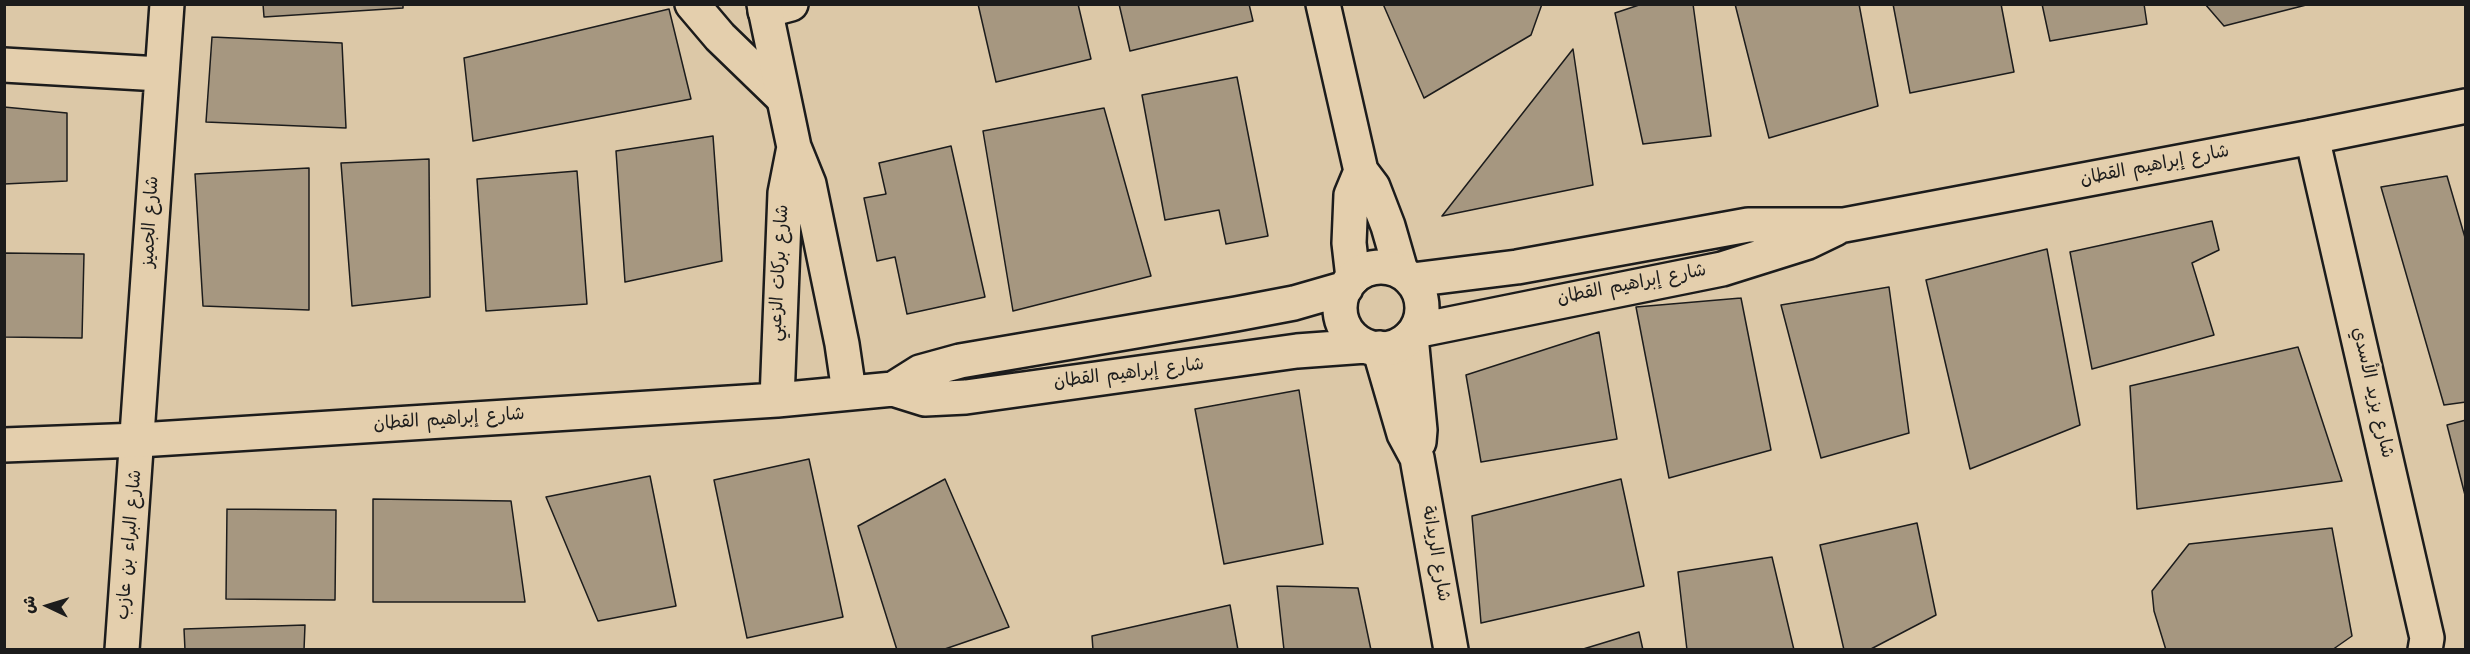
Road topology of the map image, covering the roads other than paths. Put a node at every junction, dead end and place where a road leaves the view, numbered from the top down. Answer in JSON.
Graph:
{"nodes":[{"id":1,"x":167,"y":4,"type":"edge"},
{"id":2,"x":692,"y":4,"type":"edge"},
{"id":3,"x":1323,"y":4,"type":"edge"},
{"id":4,"x":773,"y":7,"type":"edge"},
{"id":5,"x":4,"y":65,"type":"edge"},
{"id":6,"x":160,"y":74,"type":"junction"},
{"id":7,"x":783,"y":98,"type":"junction"},
{"id":8,"x":2466,"y":106,"type":"edge"},
{"id":9,"x":2312,"y":137,"type":"junction"},
{"id":10,"x":794,"y":147,"type":"junction"},
{"id":11,"x":1360,"y":171,"type":"junction"},
{"id":12,"x":1844,"y":225,"type":"junction"},
{"id":13,"x":1406,"y":276,"type":"junction"},
{"id":14,"x":1349,"y":283,"type":"junction"},
{"id":15,"x":1413,"y":333,"type":"junction"},
{"id":16,"x":1372,"y":347,"type":"junction"},
{"id":17,"x":893,"y":389,"type":"junction"},
{"id":18,"x":849,"y":392,"type":"junction"},
{"id":19,"x":777,"y":400,"type":"junction"},
{"id":20,"x":139,"y":440,"type":"junction"},
{"id":21,"x":4,"y":445,"type":"edge"},
{"id":22,"x":1417,"y":458,"type":"junction"},
{"id":23,"x":122,"y":650,"type":"edge"},
{"id":24,"x":1451,"y":650,"type":"edge"},
{"id":25,"x":2426,"y":650,"type":"edge"}],
"edges":[{"from":1,"to":6,"type":"street","name":"شارع الجميز"},
{"from":2,"to":7,"type":"street"},
{"from":3,"to":11,"type":"street"},
{"from":4,"to":7,"type":"street","name":"شارع بركات الزعبي"},
{"from":5,"to":6,"type":"street"},
{"from":6,"to":20,"type":"street","name":"شارع الجميز"},
{"from":7,"to":10,"type":"street","name":"شارع بركات الزعبي"},
{"from":8,"to":9,"type":"street","name":"شارع إبراهيم القطان"},
{"from":9,"to":12,"type":"street","name":"شارع إبراهيم القطان"},
{"from":9,"to":25,"type":"street","name":"شارع يزيد الأسدي"},
{"from":10,"to":18,"type":"street","name":"شارع بركات الزعبي"},
{"from":10,"to":19,"type":"street","name":"شارع بركات الزعبي"},
{"from":11,"to":13,"type":"street"},
{"from":11,"to":14,"type":"street"},
{"from":12,"to":13,"type":"street","name":"شارع إبراهيم القطان"},
{"from":12,"to":15,"type":"street","name":"شارع إبراهيم القطان"},
{"from":13,"to":14,"type":"street"},
{"from":13,"to":15,"type":"street"},
{"from":14,"to":16,"type":"street"},
{"from":14,"to":17,"type":"street","name":"شارع إبراهيم القطان"},
{"from":15,"to":16,"type":"street"},
{"from":15,"to":22,"type":"street","name":"شارع الريدانة"},
{"from":16,"to":17,"type":"street","name":"شارع إبراهيم القطان"},
{"from":16,"to":22,"type":"street","name":"شارع الريدانة"},
{"from":17,"to":18,"type":"street","name":"شارع إبراهيم القطان"},
{"from":18,"to":19,"type":"street","name":"شارع إبراهيم القطان"},
{"from":19,"to":20,"type":"street","name":"شارع إبراهيم القطان"},
{"from":20,"to":21,"type":"street","name":"شارع إبراهيم القطان"},
{"from":20,"to":23,"type":"street","name":"شارع البراء بن عازب"},
{"from":22,"to":24,"type":"street","name":"شارع الريدانة"}]}
